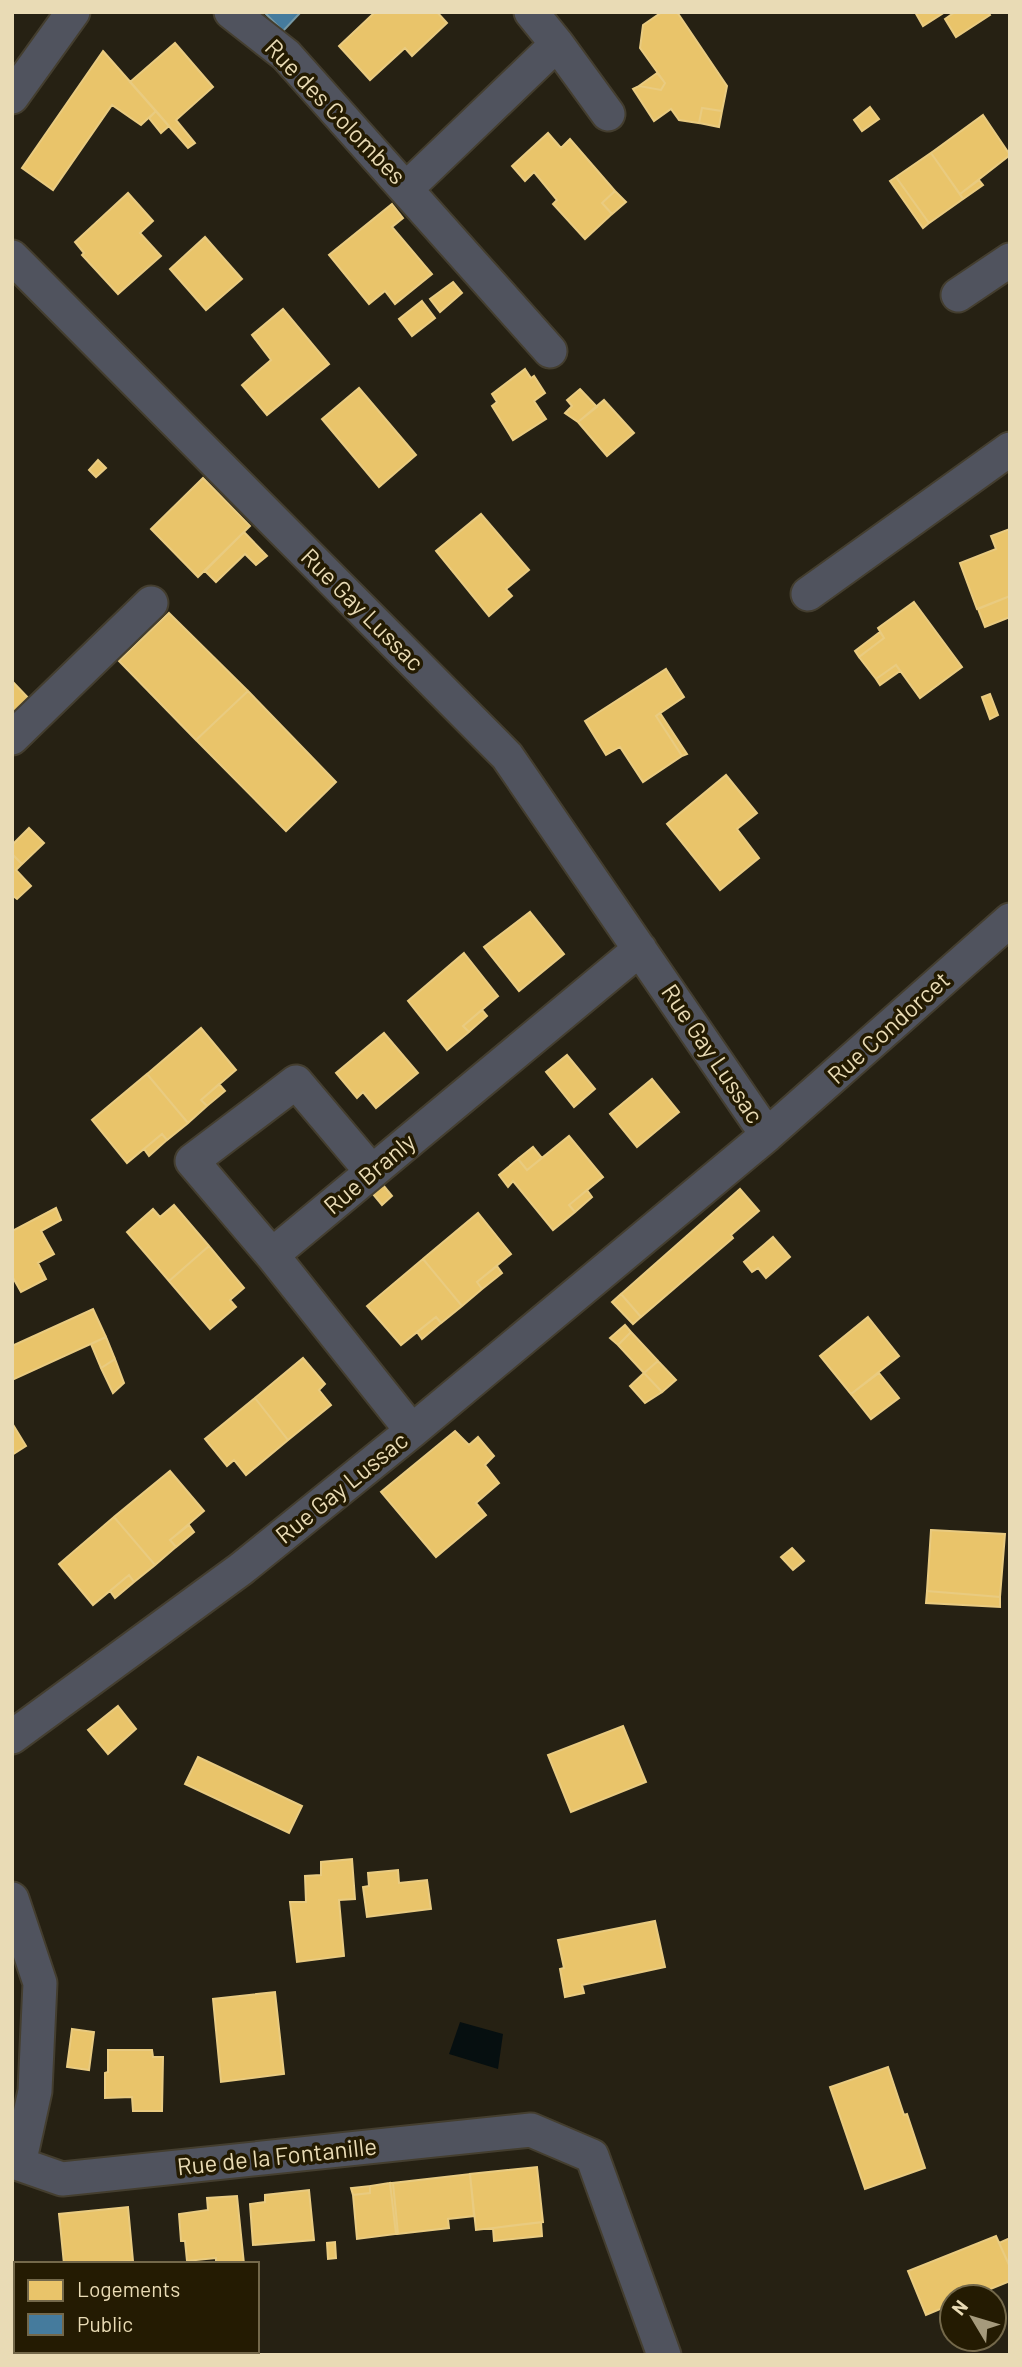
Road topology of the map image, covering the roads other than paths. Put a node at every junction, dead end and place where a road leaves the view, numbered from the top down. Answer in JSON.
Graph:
{"nodes":[{"id":1,"x":73,"y":12,"type":"edge"},
{"id":2,"x":231,"y":12,"type":"edge"},
{"id":3,"x":531,"y":12,"type":"edge"},
{"id":4,"x":557,"y":44,"type":"junction"},
{"id":5,"x":12,"y":97,"type":"edge"},
{"id":6,"x":608,"y":114,"type":"dead end"},
{"id":7,"x":406,"y":189,"type":"junction"},
{"id":8,"x":12,"y":257,"type":"edge"},
{"id":9,"x":1010,"y":260,"type":"edge"},
{"id":10,"x":958,"y":295,"type":"dead end"},
{"id":11,"x":550,"y":351,"type":"dead end"},
{"id":12,"x":1010,"y":449,"type":"edge"},
{"id":13,"x":808,"y":594,"type":"dead end"},
{"id":14,"x":151,"y":603,"type":"dead end"},
{"id":15,"x":12,"y":738,"type":"edge"},
{"id":16,"x":1010,"y":920,"type":"edge"},
{"id":17,"x":640,"y":949,"type":"junction"},
{"id":18,"x":767,"y":1135,"type":"junction"},
{"id":19,"x":372,"y":1172,"type":"junction"},
{"id":20,"x":272,"y":1255,"type":"junction"},
{"id":21,"x":412,"y":1431,"type":"junction"},
{"id":22,"x":12,"y":1737,"type":"edge"},
{"id":23,"x":12,"y":1899,"type":"edge"},
{"id":24,"x":15,"y":2167,"type":"edge"},
{"id":25,"x":664,"y":2355,"type":"edge"}],
"edges":[{"from":1,"to":5,"type":"street"},
{"from":2,"to":7,"type":"street","name":"Rue des Colombes"},
{"from":3,"to":4,"type":"street"},
{"from":4,"to":6,"type":"street"},
{"from":4,"to":7,"type":"street","name":"Rue des Colombes"},
{"from":7,"to":11,"type":"street"},
{"from":8,"to":17,"type":"street","name":"Rue Gay Lussac"},
{"from":9,"to":10,"type":"street"},
{"from":12,"to":13,"type":"street"},
{"from":14,"to":15,"type":"street"},
{"from":16,"to":18,"type":"street","name":"Rue Condorcet"},
{"from":17,"to":18,"type":"street","name":"Rue Gay Lussac"},
{"from":17,"to":19,"type":"street","name":"Rue Branly"},
{"from":18,"to":21,"type":"street","name":"Rue Gay Lussac"},
{"from":19,"to":20,"type":"street","name":"Rue Branly"},
{"from":19,"to":20,"type":"street"},
{"from":20,"to":21,"type":"street"},
{"from":21,"to":22,"type":"street","name":"Rue Gay Lussac"},
{"from":23,"to":24,"type":"street","name":"Rue de la Fontanille"},
{"from":24,"to":25,"type":"street","name":"Rue de la Fontanille"}]}
